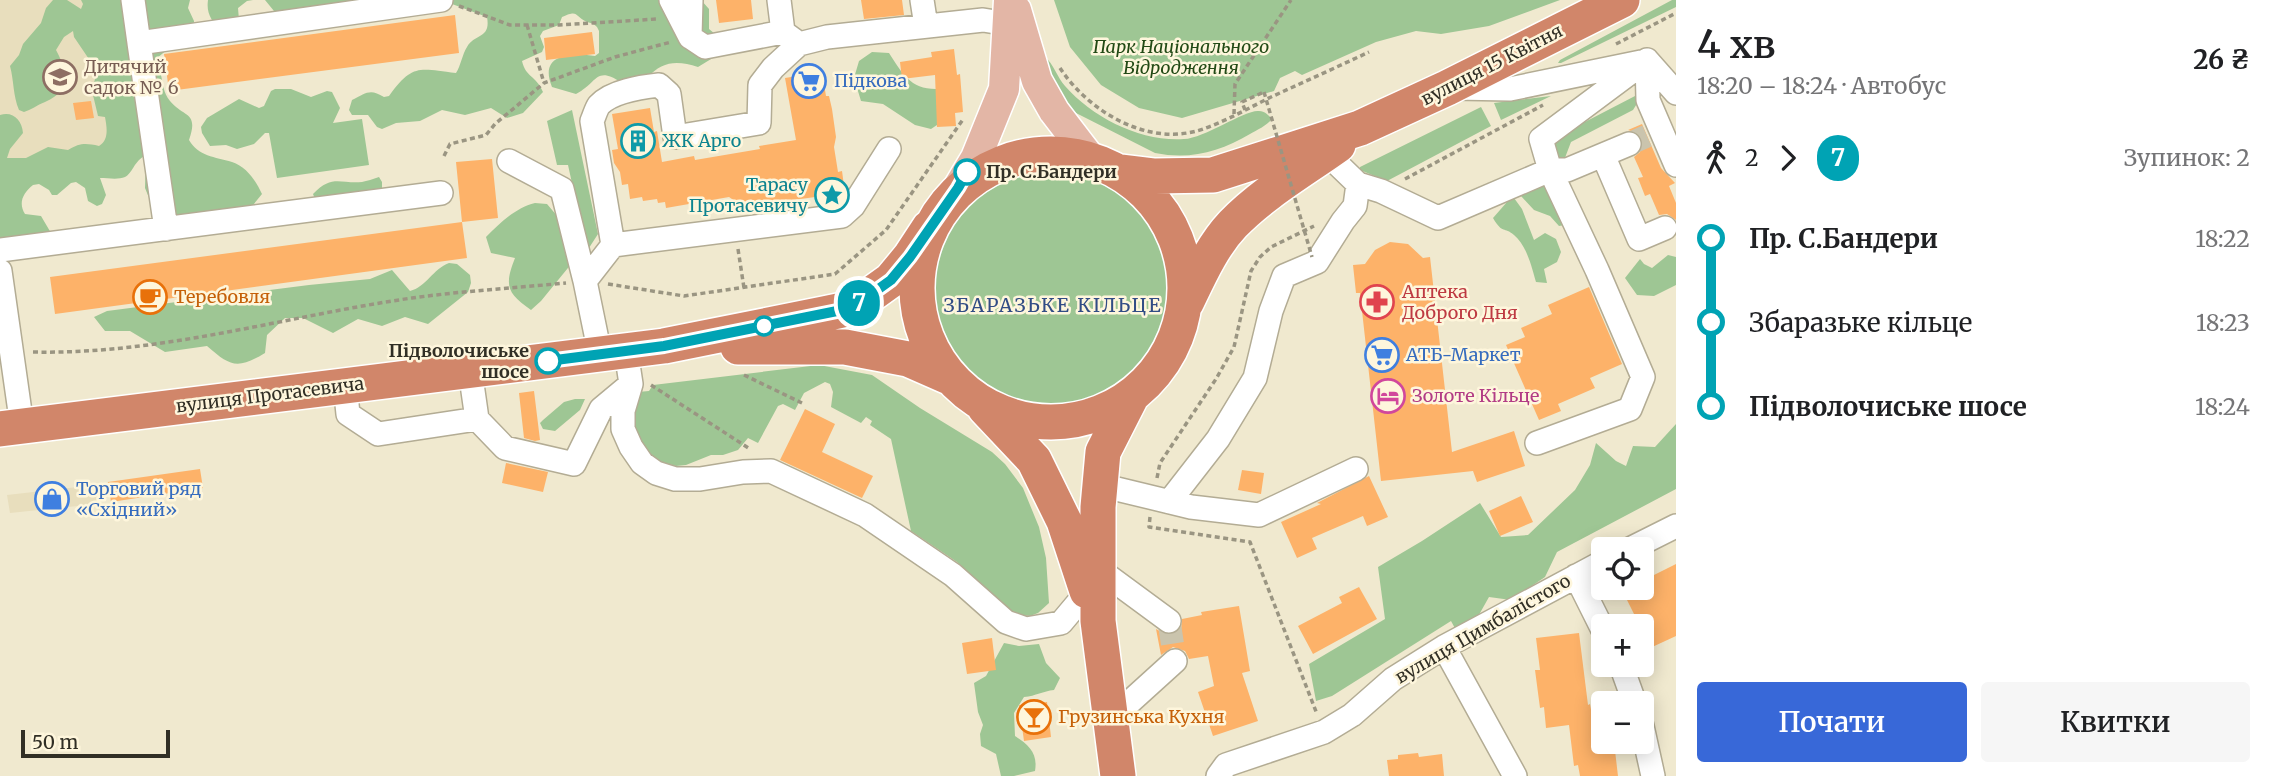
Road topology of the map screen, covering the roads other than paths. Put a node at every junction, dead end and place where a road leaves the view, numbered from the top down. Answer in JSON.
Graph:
{"nodes":[{"id":1,"x":133,"y":0,"type":"edge"},
{"id":2,"x":441,"y":0,"type":"edge"},
{"id":3,"x":671,"y":0,"type":"edge"},
{"id":4,"x":691,"y":0,"type":"edge"},
{"id":5,"x":779,"y":0,"type":"edge"},
{"id":6,"x":922,"y":0,"type":"edge"},
{"id":7,"x":1622,"y":0,"type":"edge"},
{"id":8,"x":1010,"y":8,"type":"edge"},
{"id":9,"x":926,"y":26,"type":"junction"},
{"id":10,"x":686,"y":31,"type":"junction"},
{"id":11,"x":791,"y":38,"type":"junction"},
{"id":12,"x":139,"y":43,"type":"junction"},
{"id":13,"x":1647,"y":60,"type":"junction"},
{"id":14,"x":1447,"y":88,"type":"junction"},
{"id":15,"x":1676,"y":93,"type":"edge"},
{"id":16,"x":1360,"y":128,"type":"junction"},
{"id":17,"x":1646,"y":137,"type":"junction"},
{"id":18,"x":889,"y":149,"type":"dead end"},
{"id":19,"x":1326,"y":153,"type":"junction"},
{"id":20,"x":1602,"y":155,"type":"junction"},
{"id":21,"x":1090,"y":158,"type":"junction"},
{"id":22,"x":509,"y":161,"type":"dead end"},
{"id":23,"x":1676,"y":165,"type":"edge"},
{"id":24,"x":1550,"y":170,"type":"junction"},
{"id":25,"x":1122,"y":172,"type":"junction"},
{"id":26,"x":1358,"y":184,"type":"junction"},
{"id":27,"x":958,"y":188,"type":"junction"},
{"id":28,"x":441,"y":193,"type":"dead end"},
{"id":29,"x":929,"y":228,"type":"junction"},
{"id":30,"x":1665,"y":228,"type":"dead end"},
{"id":31,"x":166,"y":229,"type":"junction"},
{"id":32,"x":613,"y":245,"type":"junction"},
{"id":33,"x":0,"y":250,"type":"edge"},
{"id":34,"x":0,"y":271,"type":"edge"},
{"id":35,"x":585,"y":281,"type":"junction"},
{"id":36,"x":1184,"y":307,"type":"junction"},
{"id":37,"x":4,"y":323,"type":"edge"},
{"id":38,"x":664,"y":346,"type":"junction"},
{"id":39,"x":626,"y":368,"type":"junction"},
{"id":40,"x":470,"y":370,"type":"junction"},
{"id":41,"x":949,"y":377,"type":"junction"},
{"id":42,"x":345,"y":385,"type":"junction"},
{"id":43,"x":1131,"y":397,"type":"junction"},
{"id":44,"x":980,"y":403,"type":"junction"},
{"id":45,"x":477,"y":419,"type":"junction"},
{"id":46,"x":11,"y":428,"type":"edge"},
{"id":47,"x":1537,"y":443,"type":"dead end"},
{"id":48,"x":1356,"y":469,"type":"dead end"},
{"id":49,"x":1100,"y":485,"type":"junction"},
{"id":50,"x":1169,"y":502,"type":"junction"},
{"id":51,"x":1676,"y":526,"type":"edge"},
{"id":52,"x":1654,"y":537,"type":"edge"},
{"id":53,"x":1591,"y":568,"type":"edge"},
{"id":54,"x":1576,"y":576,"type":"junction"},
{"id":55,"x":1094,"y":594,"type":"junction"},
{"id":56,"x":1595,"y":614,"type":"edge"},
{"id":57,"x":1169,"y":621,"type":"dead end"},
{"id":58,"x":1444,"y":647,"type":"junction"},
{"id":59,"x":1175,"y":661,"type":"dead end"},
{"id":60,"x":1111,"y":719,"type":"junction"},
{"id":61,"x":1648,"y":754,"type":"edge"},
{"id":62,"x":1118,"y":776,"type":"edge"},
{"id":63,"x":1218,"y":776,"type":"edge"},
{"id":64,"x":1515,"y":776,"type":"edge"},
{"id":65,"x":1653,"y":776,"type":"edge"}],
"edges":[{"from":1,"to":12,"type":"lane"},
{"from":2,"to":12,"type":"lane"},
{"from":3,"to":10,"type":"lane"},
{"from":4,"to":10,"type":"lane"},
{"from":5,"to":11,"type":"lane"},
{"from":6,"to":9,"type":"lane"},
{"from":7,"to":14,"type":"highway","name":"вулиця 15 Квітня"},
{"from":8,"to":9,"type":"lane"},
{"from":8,"to":21,"type":"main road"},
{"from":8,"to":27,"type":"main road"},
{"from":9,"to":11,"type":"lane"},
{"from":10,"to":11,"type":"lane"},
{"from":11,"to":32,"type":"lane"},
{"from":12,"to":31,"type":"lane"},
{"from":13,"to":14,"type":"lane"},
{"from":13,"to":15,"type":"lane"},
{"from":13,"to":17,"type":"lane"},
{"from":13,"to":24,"type":"lane"},
{"from":14,"to":16,"type":"highway","name":"вулиця 15 Квітня"},
{"from":16,"to":19,"type":"highway","name":"вулиця 15 Квітня"},
{"from":16,"to":25,"type":"highway","name":"вулиця 15 Квітня"},
{"from":17,"to":20,"type":"lane"},
{"from":17,"to":23,"type":"lane"},
{"from":18,"to":32,"type":"lane"},
{"from":19,"to":26,"type":"lane"},
{"from":19,"to":36,"type":"highway","name":"вулиця 15 Квітня"},
{"from":20,"to":24,"type":"lane"},
{"from":20,"to":30,"type":"lane"},
{"from":21,"to":25,"type":"highway"},
{"from":21,"to":27,"type":"highway"},
{"from":22,"to":35,"type":"lane"},
{"from":24,"to":26,"type":"lane"},
{"from":24,"to":47,"type":"lane"},
{"from":25,"to":36,"type":"highway"},
{"from":26,"to":50,"type":"lane"},
{"from":27,"to":29,"type":"highway","name":"вулиця Протасевича"},
{"from":28,"to":31,"type":"lane"},
{"from":29,"to":38,"type":"highway","name":"вулиця Протасевича"},
{"from":29,"to":41,"type":"highway"},
{"from":31,"to":33,"type":"lane"},
{"from":32,"to":35,"type":"lane"},
{"from":34,"to":37,"type":"lane"},
{"from":35,"to":39,"type":"lane"},
{"from":36,"to":43,"type":"highway"},
{"from":37,"to":46,"type":"lane"},
{"from":38,"to":39,"type":"highway","name":"вулиця Протасевича"},
{"from":38,"to":41,"type":"highway","name":"вулиця Протасевича"},
{"from":39,"to":40,"type":"highway","name":"вулиця Протасевича"},
{"from":39,"to":45,"type":"lane"},
{"from":39,"to":55,"type":"lane"},
{"from":40,"to":42,"type":"highway","name":"вулиця Протасевича"},
{"from":40,"to":45,"type":"lane"},
{"from":41,"to":44,"type":"highway"},
{"from":42,"to":45,"type":"lane"},
{"from":42,"to":46,"type":"highway","name":"вулиця Протасевича"},
{"from":43,"to":44,"type":"highway"},
{"from":43,"to":49,"type":"highway"},
{"from":44,"to":55,"type":"highway"},
{"from":48,"to":50,"type":"lane"},
{"from":49,"to":50,"type":"lane"},
{"from":49,"to":55,"type":"highway"},
{"from":51,"to":52,"type":"lane"},
{"from":53,"to":54,"type":"lane","name":"вулиця Цимбалістого"},
{"from":54,"to":56,"type":"lane"},
{"from":54,"to":58,"type":"lane","name":"вулиця Цимбалістого"},
{"from":55,"to":57,"type":"lane"},
{"from":55,"to":60,"type":"highway"},
{"from":58,"to":63,"type":"lane","name":"вулиця Цимбалістого"},
{"from":58,"to":64,"type":"lane"},
{"from":59,"to":60,"type":"lane"},
{"from":60,"to":62,"type":"highway"},
{"from":61,"to":65,"type":"lane"}]}
